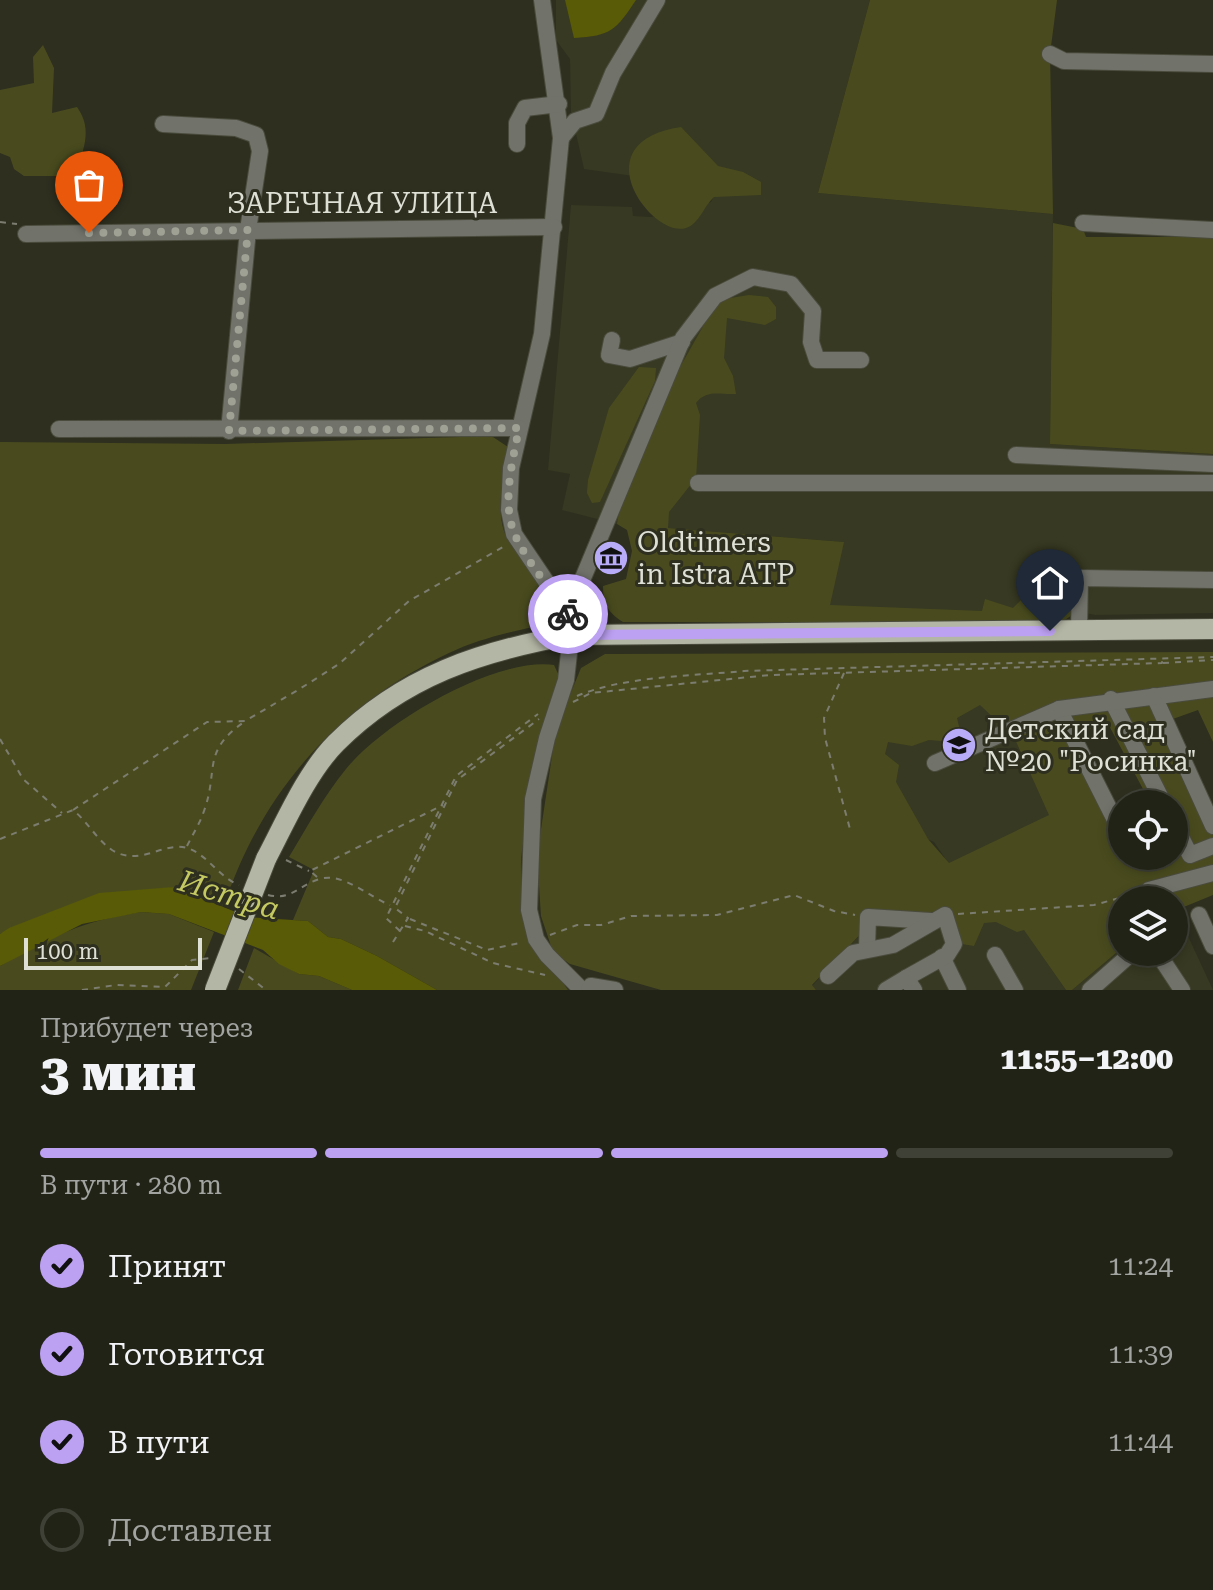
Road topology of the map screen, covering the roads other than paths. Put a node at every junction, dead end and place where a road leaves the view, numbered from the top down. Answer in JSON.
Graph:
{"nodes":[{"id":1,"x":542,"y":0,"type":"edge"},
{"id":2,"x":657,"y":0,"type":"edge"},
{"id":3,"x":1050,"y":54,"type":"dead end"},
{"id":4,"x":1213,"y":64,"type":"edge"},
{"id":5,"x":559,"y":104,"type":"junction"},
{"id":6,"x":163,"y":124,"type":"dead end"},
{"id":7,"x":561,"y":138,"type":"junction"},
{"id":8,"x":517,"y":144,"type":"dead end"},
{"id":9,"x":1083,"y":223,"type":"dead end"},
{"id":10,"x":554,"y":227,"type":"junction"},
{"id":11,"x":248,"y":230,"type":"junction"},
{"id":12,"x":1213,"y":230,"type":"edge"},
{"id":13,"x":26,"y":234,"type":"dead end"},
{"id":14,"x":612,"y":340,"type":"dead end"},
{"id":15,"x":682,"y":342,"type":"junction"},
{"id":16,"x":861,"y":360,"type":"dead end"},
{"id":17,"x":519,"y":428,"type":"junction"},
{"id":18,"x":59,"y":429,"type":"dead end"},
{"id":19,"x":229,"y":431,"type":"junction"},
{"id":20,"x":1016,"y":455,"type":"dead end"},
{"id":21,"x":1213,"y":464,"type":"edge"},
{"id":22,"x":698,"y":483,"type":"dead end"},
{"id":23,"x":1213,"y":483,"type":"edge"},
{"id":24,"x":1213,"y":580,"type":"edge"},
{"id":25,"x":568,"y":614,"type":"junction"},
{"id":26,"x":1213,"y":629,"type":"edge"},
{"id":27,"x":1079,"y":630,"type":"junction"},
{"id":28,"x":571,"y":635,"type":"junction"},
{"id":29,"x":1213,"y":689,"type":"edge"},
{"id":30,"x":1154,"y":696,"type":"junction"},
{"id":31,"x":1111,"y":699,"type":"junction"},
{"id":32,"x":1059,"y":709,"type":"junction"},
{"id":33,"x":935,"y":763,"type":"dead end"},
{"id":34,"x":1157,"y":790,"type":"edge"},
{"id":35,"x":1108,"y":806,"type":"edge"},
{"id":36,"x":1213,"y":826,"type":"edge"},
{"id":37,"x":1213,"y":846,"type":"edge"},
{"id":38,"x":1188,"y":851,"type":"edge"},
{"id":39,"x":1213,"y":873,"type":"edge"},
{"id":40,"x":1175,"y":886,"type":"edge"},
{"id":41,"x":1199,"y":915,"type":"dead end"},
{"id":42,"x":938,"y":918,"type":"junction"},
{"id":43,"x":1213,"y":946,"type":"edge"},
{"id":44,"x":867,"y":949,"type":"junction"},
{"id":45,"x":995,"y":955,"type":"dead end"},
{"id":46,"x":942,"y":957,"type":"junction"},
{"id":47,"x":1122,"y":966,"type":"edge"},
{"id":48,"x":1166,"y":966,"type":"edge"},
{"id":49,"x":828,"y":976,"type":"dead end"},
{"id":50,"x":910,"y":984,"type":"edge"},
{"id":51,"x":1107,"y":984,"type":"edge"},
{"id":52,"x":215,"y":990,"type":"edge"},
{"id":53,"x":582,"y":990,"type":"edge"},
{"id":54,"x":589,"y":990,"type":"edge"},
{"id":55,"x":615,"y":990,"type":"edge"},
{"id":56,"x":886,"y":990,"type":"edge"},
{"id":57,"x":958,"y":990,"type":"edge"},
{"id":58,"x":1015,"y":990,"type":"edge"},
{"id":59,"x":1090,"y":990,"type":"edge"},
{"id":60,"x":1182,"y":990,"type":"edge"}],
"edges":[{"from":1,"to":5,"type":"street"},
{"from":2,"to":7,"type":"street"},
{"from":3,"to":4,"type":"street"},
{"from":5,"to":7,"type":"street"},
{"from":5,"to":8,"type":"street"},
{"from":6,"to":11,"type":"street"},
{"from":7,"to":10,"type":"street"},
{"from":9,"to":12,"type":"street"},
{"from":10,"to":11,"type":"street","name":"ЗАРЕЧНАЯ УЛИЦА"},
{"from":10,"to":17,"type":"street"},
{"from":11,"to":13,"type":"street","name":"ЗАРЕЧНАЯ УЛИЦА"},
{"from":11,"to":19,"type":"street"},
{"from":14,"to":15,"type":"street"},
{"from":15,"to":16,"type":"street"},
{"from":15,"to":25,"type":"street"},
{"from":17,"to":19,"type":"street"},
{"from":17,"to":25,"type":"street"},
{"from":18,"to":19,"type":"street"},
{"from":20,"to":21,"type":"street"},
{"from":22,"to":23,"type":"street"},
{"from":24,"to":27,"type":"street"},
{"from":25,"to":28,"type":"street"},
{"from":26,"to":27,"type":"main road"},
{"from":27,"to":28,"type":"main road"},
{"from":28,"to":52,"type":"main road","bridge":true},
{"from":28,"to":53,"type":"street"},
{"from":29,"to":30,"type":"street"},
{"from":30,"to":31,"type":"street"},
{"from":30,"to":36,"type":"street"},
{"from":31,"to":32,"type":"street"},
{"from":31,"to":34,"type":"street"},
{"from":32,"to":33,"type":"street"},
{"from":32,"to":35,"type":"street"},
{"from":37,"to":38,"type":"street"},
{"from":39,"to":40,"type":"street"},
{"from":41,"to":43,"type":"street"},
{"from":42,"to":44,"type":"street"},
{"from":42,"to":44,"type":"street"},
{"from":42,"to":46,"type":"street"},
{"from":44,"to":49,"type":"street"},
{"from":45,"to":58,"type":"street"},
{"from":46,"to":50,"type":"street"},
{"from":46,"to":57,"type":"street"},
{"from":47,"to":51,"type":"street"},
{"from":48,"to":60,"type":"street"},
{"from":50,"to":56,"type":"street"},
{"from":51,"to":59,"type":"street"},
{"from":54,"to":55,"type":"street"}]}
